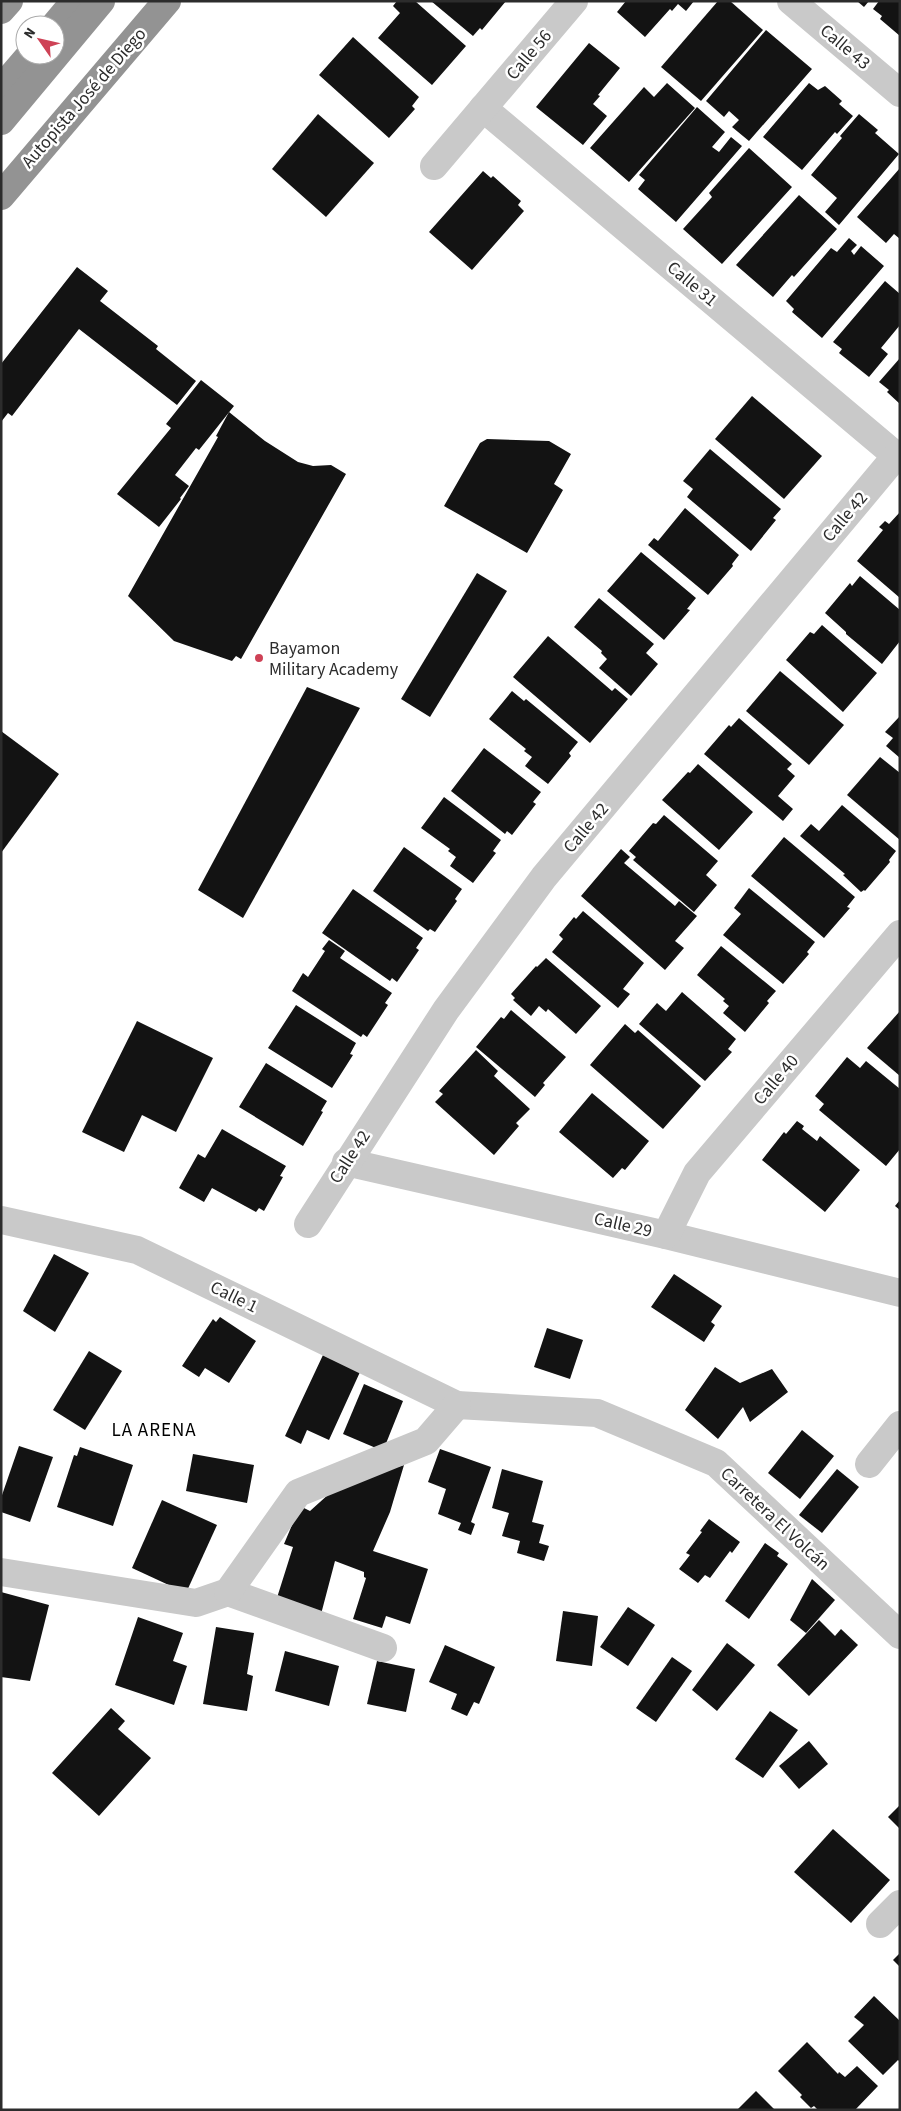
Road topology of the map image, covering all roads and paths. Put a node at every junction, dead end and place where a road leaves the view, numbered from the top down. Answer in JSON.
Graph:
{"nodes":[{"id":1,"x":9,"y":1,"type":"edge"},
{"id":2,"x":75,"y":1,"type":"edge"},
{"id":3,"x":101,"y":1,"type":"edge"},
{"id":4,"x":167,"y":1,"type":"edge"},
{"id":5,"x":574,"y":1,"type":"edge"},
{"id":6,"x":791,"y":1,"type":"edge"},
{"id":7,"x":1,"y":10,"type":"edge"},
{"id":8,"x":63,"y":15,"type":"edge"},
{"id":9,"x":21,"y":65,"type":"edge"},
{"id":10,"x":1,"y":89,"type":"edge"},
{"id":11,"x":900,"y":93,"type":"edge"},
{"id":12,"x":483,"y":108,"type":"junction"},
{"id":13,"x":1,"y":121,"type":"edge"},
{"id":14,"x":434,"y":166,"type":"dead end"},
{"id":15,"x":1,"y":196,"type":"edge"},
{"id":16,"x":898,"y":457,"type":"edge"},
{"id":17,"x":900,"y":934,"type":"edge"},
{"id":18,"x":346,"y":1162,"type":"junction"},
{"id":19,"x":1,"y":1220,"type":"edge"},
{"id":20,"x":308,"y":1224,"type":"dead end"},
{"id":21,"x":666,"y":1235,"type":"junction"},
{"id":22,"x":900,"y":1294,"type":"edge"},
{"id":23,"x":457,"y":1404,"type":"junction"},
{"id":24,"x":900,"y":1425,"type":"edge"},
{"id":25,"x":869,"y":1464,"type":"dead end"},
{"id":26,"x":1,"y":1572,"type":"edge"},
{"id":27,"x":228,"y":1592,"type":"junction"},
{"id":28,"x":900,"y":1635,"type":"edge"},
{"id":29,"x":383,"y":1648,"type":"dead end"},
{"id":30,"x":900,"y":1904,"type":"edge"},
{"id":31,"x":880,"y":1924,"type":"dead end"}],
"edges":[{"from":1,"to":7,"type":"highway"},
{"from":2,"to":8,"type":"highway"},
{"from":3,"to":13,"type":"highway"},
{"from":4,"to":15,"type":"highway","name":"Autopista José de Diego"},
{"from":5,"to":12,"type":"street","name":"Calle 56"},
{"from":6,"to":11,"type":"street","name":"Calle 43"},
{"from":9,"to":10,"type":"highway"},
{"from":12,"to":14,"type":"street","name":"Calle 56"},
{"from":12,"to":16,"type":"street","name":"Calle 31"},
{"from":16,"to":18,"type":"street","name":"Calle 42"},
{"from":17,"to":21,"type":"street","name":"Calle 40"},
{"from":18,"to":20,"type":"street","name":"Calle 42"},
{"from":18,"to":21,"type":"street","name":"Calle 29"},
{"from":19,"to":23,"type":"street","name":"Calle 1"},
{"from":21,"to":22,"type":"street","name":"Calle 29"},
{"from":23,"to":27,"type":"street"},
{"from":23,"to":28,"type":"street","name":"Carretera El Volcán"},
{"from":24,"to":25,"type":"street"},
{"from":26,"to":27,"type":"street"},
{"from":27,"to":29,"type":"street"},
{"from":30,"to":31,"type":"street"}]}
